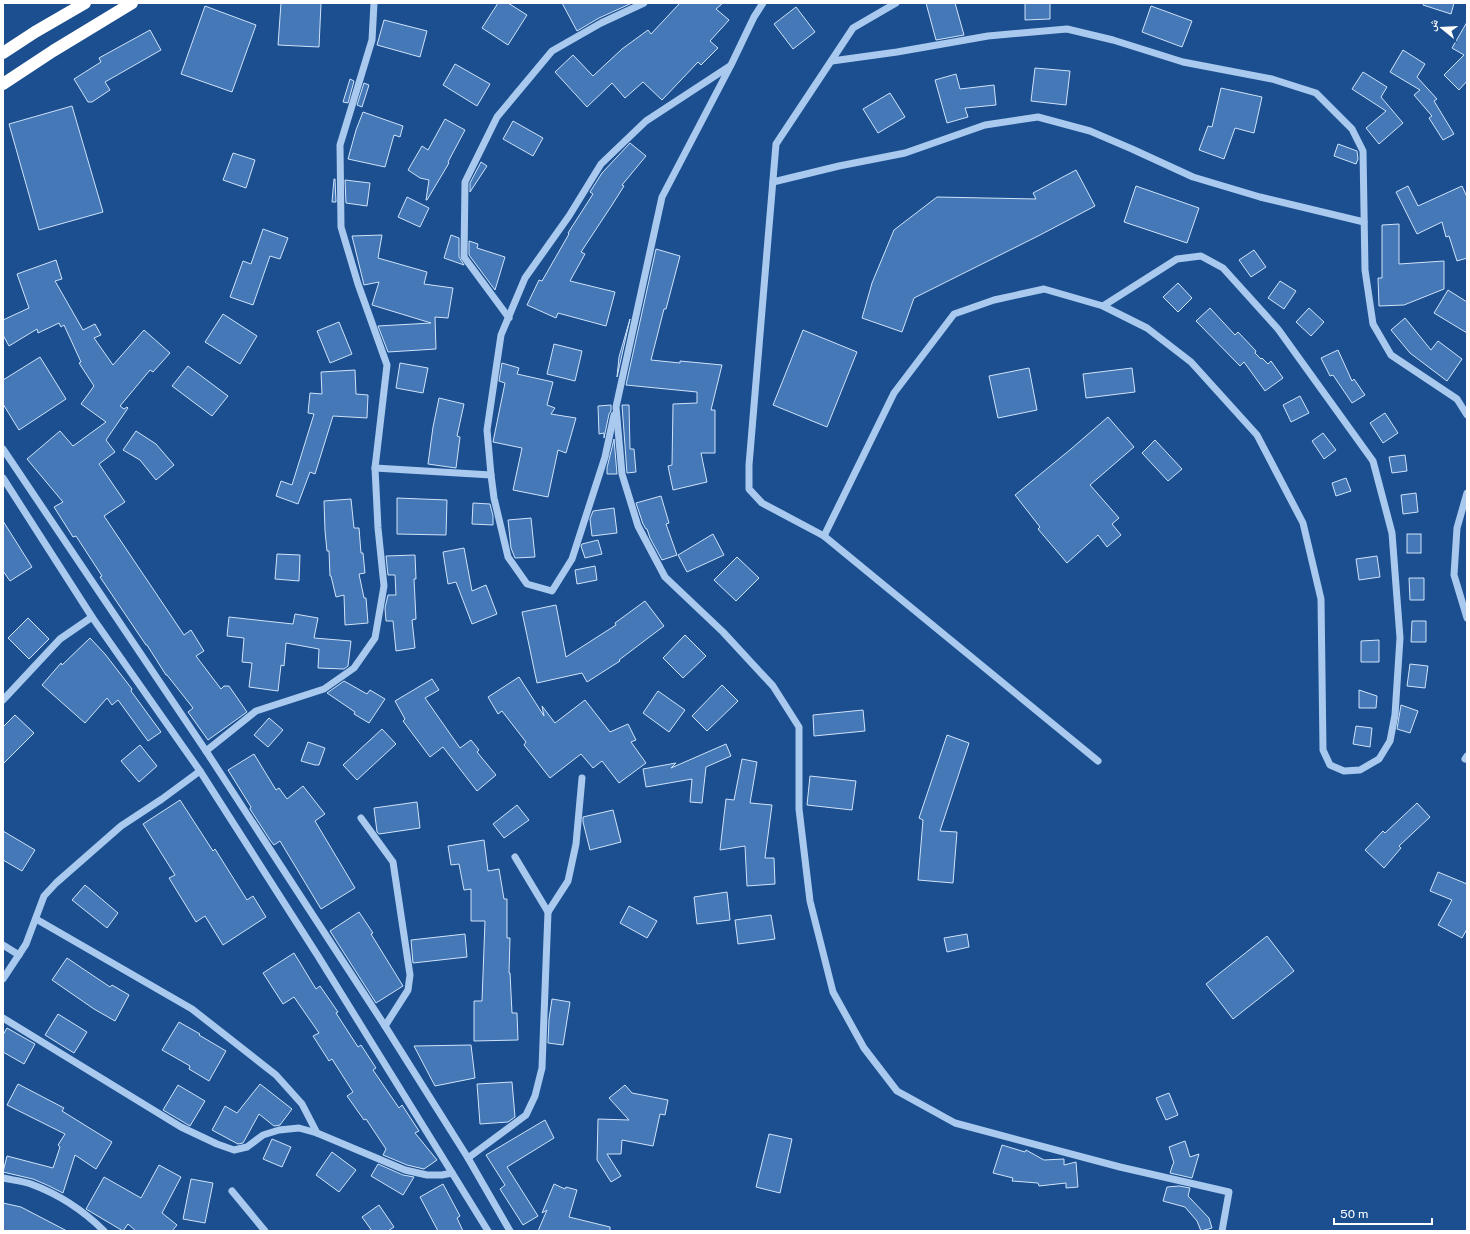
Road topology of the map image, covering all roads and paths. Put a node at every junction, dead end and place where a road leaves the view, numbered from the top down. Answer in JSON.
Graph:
{"nodes":[{"id":1,"x":85,"y":3,"type":"edge"},
{"id":2,"x":132,"y":3,"type":"edge"},
{"id":3,"x":374,"y":3,"type":"edge"},
{"id":4,"x":644,"y":3,"type":"edge"},
{"id":5,"x":764,"y":3,"type":"edge"},
{"id":6,"x":896,"y":3,"type":"edge"},
{"id":7,"x":3,"y":53,"type":"edge"},
{"id":8,"x":832,"y":61,"type":"junction"},
{"id":9,"x":731,"y":66,"type":"junction"},
{"id":10,"x":3,"y":84,"type":"edge"},
{"id":11,"x":773,"y":182,"type":"junction"},
{"id":12,"x":1364,"y":222,"type":"junction"},
{"id":13,"x":1104,"y":306,"type":"junction"},
{"id":14,"x":509,"y":318,"type":"junction"},
{"id":15,"x":616,"y":407,"type":"junction"},
{"id":16,"x":1467,"y":415,"type":"edge"},
{"id":17,"x":3,"y":449,"type":"edge"},
{"id":18,"x":375,"y":468,"type":"junction"},
{"id":19,"x":491,"y":475,"type":"junction"},
{"id":20,"x":3,"y":478,"type":"edge"},
{"id":21,"x":1467,"y":493,"type":"edge"},
{"id":22,"x":824,"y":536,"type":"junction"},
{"id":23,"x":92,"y":617,"type":"junction"},
{"id":24,"x":1467,"y":618,"type":"edge"},
{"id":25,"x":3,"y":700,"type":"edge"},
{"id":26,"x":206,"y":751,"type":"junction"},
{"id":27,"x":1098,"y":761,"type":"dead end"},
{"id":28,"x":200,"y":771,"type":"junction"},
{"id":29,"x":582,"y":778,"type":"dead end"},
{"id":30,"x":361,"y":818,"type":"dead end"},
{"id":31,"x":515,"y":857,"type":"dead end"},
{"id":32,"x":548,"y":912,"type":"junction"},
{"id":33,"x":36,"y":919,"type":"junction"},
{"id":34,"x":3,"y":945,"type":"edge"},
{"id":35,"x":19,"y":955,"type":"junction"},
{"id":36,"x":3,"y":979,"type":"edge"},
{"id":37,"x":3,"y":1018,"type":"edge"},
{"id":38,"x":385,"y":1026,"type":"junction"},
{"id":39,"x":317,"y":1133,"type":"junction"},
{"id":40,"x":468,"y":1158,"type":"junction"},
{"id":41,"x":452,"y":1173,"type":"junction"},
{"id":42,"x":3,"y":1178,"type":"edge"},
{"id":43,"x":232,"y":1190,"type":"dead end"},
{"id":44,"x":104,"y":1231,"type":"edge"},
{"id":45,"x":264,"y":1231,"type":"edge"},
{"id":46,"x":488,"y":1231,"type":"edge"},
{"id":47,"x":510,"y":1231,"type":"edge"},
{"id":48,"x":1222,"y":1231,"type":"edge"}],
"edges":[{"from":1,"to":7,"type":"highway"},
{"from":2,"to":10,"type":"highway"},
{"from":3,"to":18,"type":"street"},
{"from":4,"to":14,"type":"street"},
{"from":5,"to":9,"type":"street"},
{"from":6,"to":8,"type":"street"},
{"from":8,"to":11,"type":"street"},
{"from":8,"to":12,"type":"street"},
{"from":9,"to":14,"type":"street"},
{"from":9,"to":15,"type":"street"},
{"from":11,"to":12,"type":"street"},
{"from":11,"to":22,"type":"street"},
{"from":12,"to":16,"type":"street"},
{"from":13,"to":13,"type":"street"},
{"from":13,"to":22,"type":"street"},
{"from":14,"to":19,"type":"street"},
{"from":15,"to":19,"type":"street"},
{"from":15,"to":48,"type":"street"},
{"from":17,"to":26,"type":"street"},
{"from":18,"to":19,"type":"street"},
{"from":18,"to":26,"type":"street"},
{"from":20,"to":23,"type":"street"},
{"from":21,"to":24,"type":"street"},
{"from":22,"to":27,"type":"street"},
{"from":23,"to":25,"type":"street"},
{"from":23,"to":28,"type":"street"},
{"from":26,"to":38,"type":"street"},
{"from":28,"to":33,"type":"street"},
{"from":28,"to":41,"type":"street"},
{"from":29,"to":32,"type":"street"},
{"from":30,"to":38,"type":"street"},
{"from":31,"to":32,"type":"street"},
{"from":32,"to":40,"type":"street"},
{"from":33,"to":35,"type":"street"},
{"from":33,"to":39,"type":"street"},
{"from":34,"to":35,"type":"street"},
{"from":35,"to":36,"type":"street"},
{"from":37,"to":39,"type":"street"},
{"from":38,"to":40,"type":"street"},
{"from":39,"to":41,"type":"street"},
{"from":40,"to":47,"type":"street"},
{"from":41,"to":46,"type":"street"},
{"from":42,"to":44,"type":"street"},
{"from":43,"to":45,"type":"street"}]}
